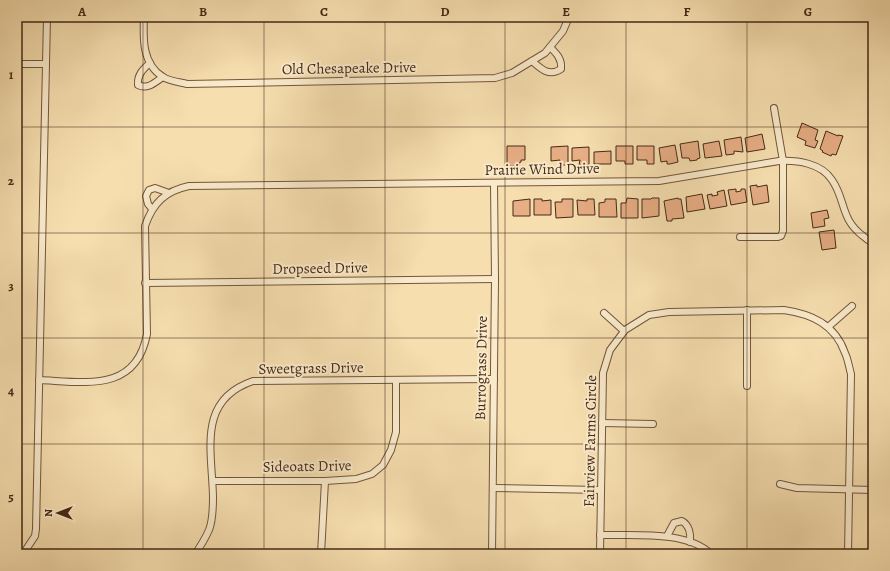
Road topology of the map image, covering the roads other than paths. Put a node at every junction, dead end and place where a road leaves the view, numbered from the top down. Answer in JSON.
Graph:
{"nodes":[{"id":1,"x":47,"y":17,"type":"edge"},
{"id":2,"x":144,"y":17,"type":"edge"},
{"id":3,"x":569,"y":17,"type":"edge"},
{"id":4,"x":550,"y":46,"type":"junction"},
{"id":5,"x":532,"y":61,"type":"junction"},
{"id":6,"x":150,"y":63,"type":"junction"},
{"id":7,"x":17,"y":64,"type":"edge"},
{"id":8,"x":46,"y":64,"type":"junction"},
{"id":9,"x":163,"y":77,"type":"junction"},
{"id":10,"x":774,"y":108,"type":"dead end"},
{"id":11,"x":783,"y":161,"type":"junction"},
{"id":12,"x":494,"y":183,"type":"junction"},
{"id":13,"x":169,"y":193,"type":"junction"},
{"id":14,"x":152,"y":209,"type":"junction"},
{"id":15,"x":740,"y":237,"type":"dead end"},
{"id":16,"x":873,"y":243,"type":"edge"},
{"id":17,"x":495,"y":279,"type":"junction"},
{"id":18,"x":145,"y":283,"type":"junction"},
{"id":19,"x":852,"y":306,"type":"dead end"},
{"id":20,"x":748,"y":310,"type":"junction"},
{"id":21,"x":604,"y":313,"type":"dead end"},
{"id":22,"x":828,"y":327,"type":"junction"},
{"id":23,"x":624,"y":331,"type":"junction"},
{"id":24,"x":494,"y":379,"type":"junction"},
{"id":25,"x":39,"y":380,"type":"junction"},
{"id":26,"x":396,"y":380,"type":"junction"},
{"id":27,"x":747,"y":386,"type":"dead end"},
{"id":28,"x":602,"y":423,"type":"junction"},
{"id":29,"x":653,"y":424,"type":"dead end"},
{"id":30,"x":325,"y":480,"type":"junction"},
{"id":31,"x":213,"y":481,"type":"junction"},
{"id":32,"x":780,"y":484,"type":"dead end"},
{"id":33,"x":493,"y":488,"type":"junction"},
{"id":34,"x":850,"y":489,"type":"junction"},
{"id":35,"x":601,"y":490,"type":"junction"},
{"id":36,"x":873,"y":490,"type":"edge"},
{"id":37,"x":600,"y":535,"type":"junction"},
{"id":38,"x":667,"y":536,"type":"junction"},
{"id":39,"x":690,"y":542,"type":"junction"},
{"id":40,"x":23,"y":554,"type":"edge"},
{"id":41,"x":194,"y":554,"type":"edge"},
{"id":42,"x":321,"y":554,"type":"edge"},
{"id":43,"x":492,"y":554,"type":"edge"},
{"id":44,"x":600,"y":554,"type":"edge"},
{"id":45,"x":711,"y":554,"type":"edge"},
{"id":46,"x":848,"y":554,"type":"edge"}],
"edges":[{"from":1,"to":8,"type":"street"},
{"from":2,"to":6,"type":"street"},
{"from":3,"to":4,"type":"street","name":"Old Chesapeake Drive"},
{"from":4,"to":5,"type":"street","name":"Old Chesapeake Drive"},
{"from":4,"to":5,"type":"street"},
{"from":5,"to":9,"type":"street","name":"Old Chesapeake Drive"},
{"from":6,"to":9,"type":"street"},
{"from":6,"to":9,"type":"street"},
{"from":7,"to":8,"type":"street"},
{"from":8,"to":25,"type":"street"},
{"from":10,"to":11,"type":"street"},
{"from":11,"to":12,"type":"street","name":"Prairie Wind Drive"},
{"from":11,"to":15,"type":"street"},
{"from":11,"to":16,"type":"street","name":"Prairie Wind Drive"},
{"from":12,"to":13,"type":"street","name":"Prairie Wind Drive"},
{"from":12,"to":17,"type":"street","name":"Burrograss Drive"},
{"from":13,"to":14,"type":"street","name":"Prairie Wind Drive"},
{"from":13,"to":14,"type":"street","name":"Prairie Wind Drive"},
{"from":14,"to":18,"type":"street","name":"Prairie Wind Drive"},
{"from":17,"to":18,"type":"street","name":"Dropseed Drive"},
{"from":17,"to":24,"type":"street","name":"Burrograss Drive"},
{"from":18,"to":25,"type":"street","name":"Prairie Wind Drive"},
{"from":19,"to":22,"type":"street"},
{"from":20,"to":22,"type":"street","name":"Fairview Farms Circle"},
{"from":20,"to":23,"type":"street","name":"Fairview Farms Circle"},
{"from":20,"to":27,"type":"street"},
{"from":21,"to":23,"type":"street"},
{"from":22,"to":34,"type":"street","name":"Fairview Farms Circle"},
{"from":23,"to":28,"type":"street","name":"Fairview Farms Circle"},
{"from":24,"to":26,"type":"street","name":"Sweetgrass Drive"},
{"from":24,"to":33,"type":"street","name":"Burrograss Drive"},
{"from":25,"to":40,"type":"street"},
{"from":26,"to":30,"type":"street","name":"Sideoats Drive"},
{"from":26,"to":31,"type":"street","name":"Sweetgrass Drive"},
{"from":28,"to":29,"type":"street"},
{"from":28,"to":35,"type":"street","name":"Fairview Farms Circle"},
{"from":30,"to":31,"type":"street","name":"Sideoats Drive"},
{"from":30,"to":42,"type":"street"},
{"from":31,"to":41,"type":"street","name":"Sweetgrass Drive"},
{"from":32,"to":34,"type":"street"},
{"from":33,"to":35,"type":"street"},
{"from":33,"to":43,"type":"street","name":"Burrograss Drive"},
{"from":34,"to":36,"type":"street"},
{"from":34,"to":46,"type":"street","name":"Fairview Farms Circle"},
{"from":35,"to":37,"type":"street","name":"Fairview Farms Circle"},
{"from":37,"to":38,"type":"street"},
{"from":37,"to":44,"type":"street","name":"Fairview Farms Circle"},
{"from":38,"to":39,"type":"street"},
{"from":38,"to":39,"type":"street"},
{"from":39,"to":45,"type":"street"}]}
